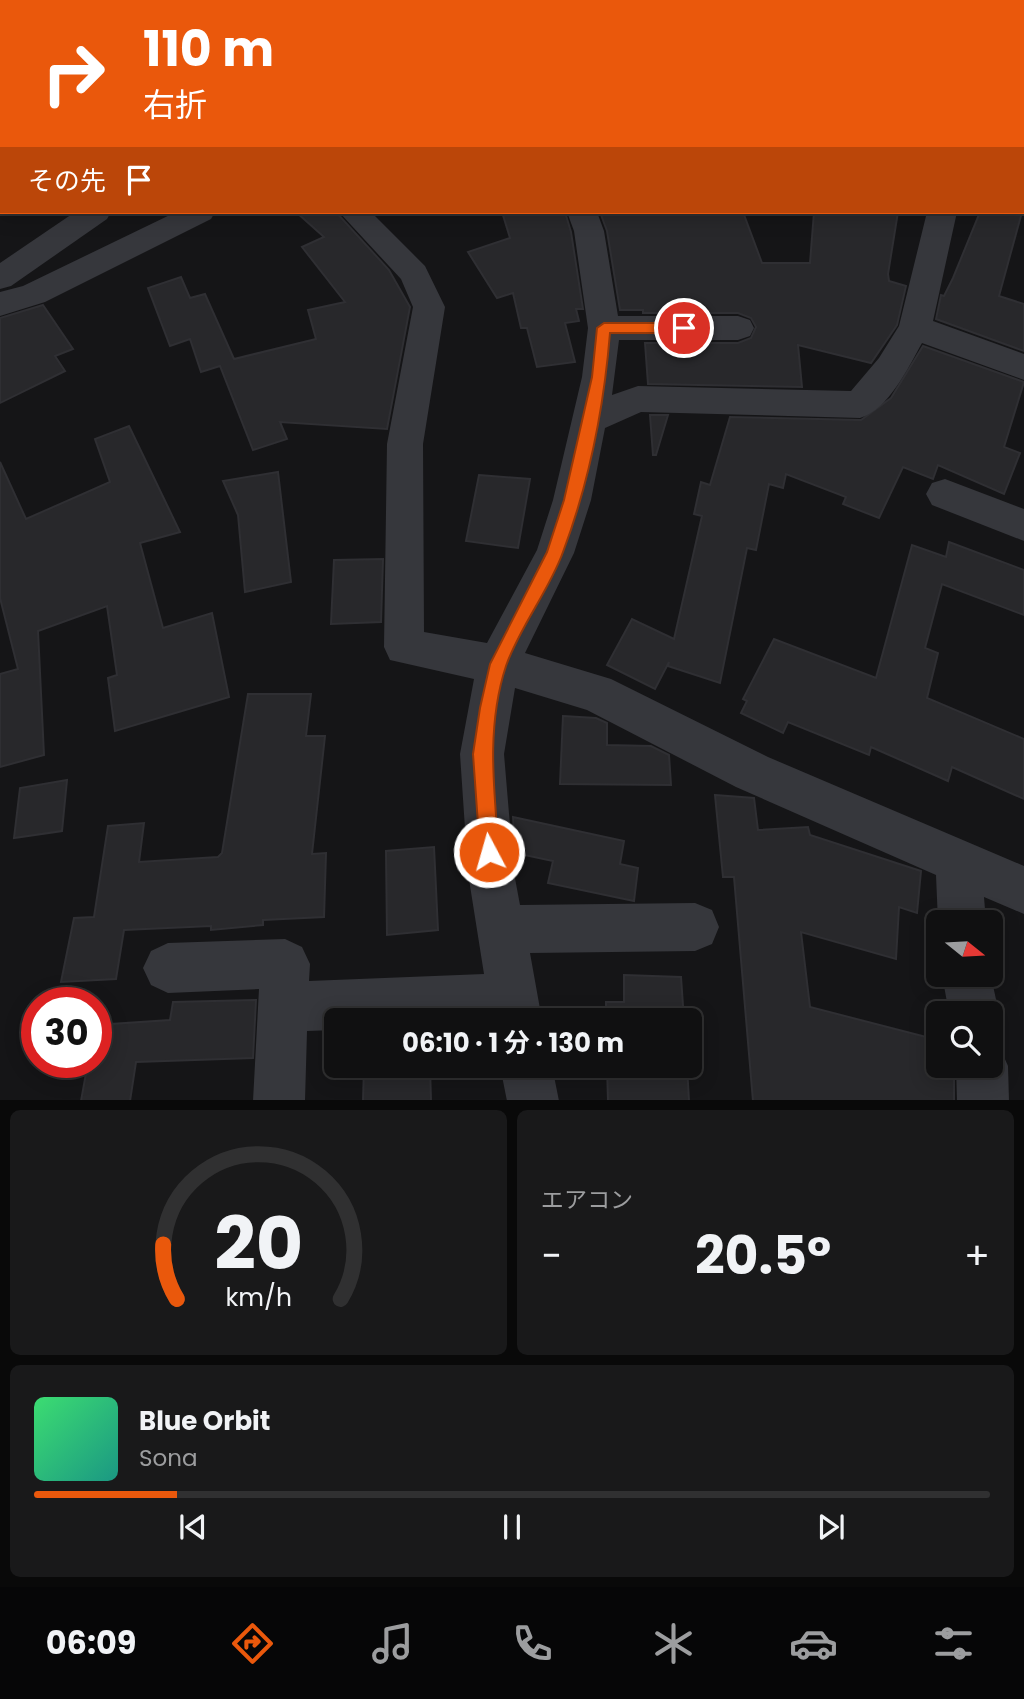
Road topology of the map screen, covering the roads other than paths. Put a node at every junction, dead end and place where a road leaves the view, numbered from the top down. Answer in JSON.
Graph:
{"nodes":[{"id":1,"x":93,"y":214,"type":"edge"},
{"id":2,"x":196,"y":214,"type":"edge"},
{"id":3,"x":356,"y":214,"type":"edge"},
{"id":4,"x":583,"y":214,"type":"edge"},
{"id":5,"x":942,"y":214,"type":"edge"},
{"id":6,"x":0,"y":278,"type":"edge"},
{"id":7,"x":0,"y":304,"type":"edge"},
{"id":8,"x":915,"y":327,"type":"junction"},
{"id":9,"x":604,"y":328,"type":"junction"},
{"id":10,"x":737,"y":328,"type":"dead end"},
{"id":11,"x":1024,"y":368,"type":"edge"},
{"id":12,"x":589,"y":419,"type":"junction"},
{"id":13,"x":945,"y":494,"type":"dead end"},
{"id":14,"x":1024,"y":525,"type":"edge"},
{"id":15,"x":498,"y":664,"type":"junction"},
{"id":16,"x":959,"y":862,"type":"junction"},
{"id":17,"x":1024,"y":890,"type":"edge"},
{"id":18,"x":961,"y":910,"type":"edge"},
{"id":19,"x":695,"y":927,"type":"dead end"},
{"id":20,"x":501,"y":929,"type":"junction"},
{"id":21,"x":168,"y":968,"type":"dead end"},
{"id":22,"x":283,"y":1007,"type":"junction"},
{"id":23,"x":399,"y":1008,"type":"edge"},
{"id":24,"x":515,"y":1008,"type":"edge"},
{"id":25,"x":528,"y":1078,"type":"edge"},
{"id":26,"x":982,"y":1078,"type":"edge"},
{"id":27,"x":279,"y":1100,"type":"edge"},
{"id":28,"x":533,"y":1100,"type":"edge"},
{"id":29,"x":983,"y":1100,"type":"edge"}],
"edges":[{"from":1,"to":6,"type":"street"},
{"from":2,"to":7,"type":"street"},
{"from":3,"to":15,"type":"street"},
{"from":4,"to":9,"type":"street"},
{"from":5,"to":8,"type":"street"},
{"from":8,"to":11,"type":"street"},
{"from":8,"to":12,"type":"street"},
{"from":9,"to":10,"type":"street"},
{"from":9,"to":12,"type":"street"},
{"from":12,"to":15,"type":"street"},
{"from":13,"to":14,"type":"street"},
{"from":15,"to":16,"type":"street"},
{"from":15,"to":20,"type":"street"},
{"from":16,"to":17,"type":"street"},
{"from":16,"to":18,"type":"street"},
{"from":19,"to":20,"type":"street"},
{"from":20,"to":24,"type":"street"},
{"from":21,"to":22,"type":"street"},
{"from":22,"to":23,"type":"street"},
{"from":22,"to":27,"type":"street"},
{"from":25,"to":28,"type":"street"},
{"from":26,"to":29,"type":"street"}]}
